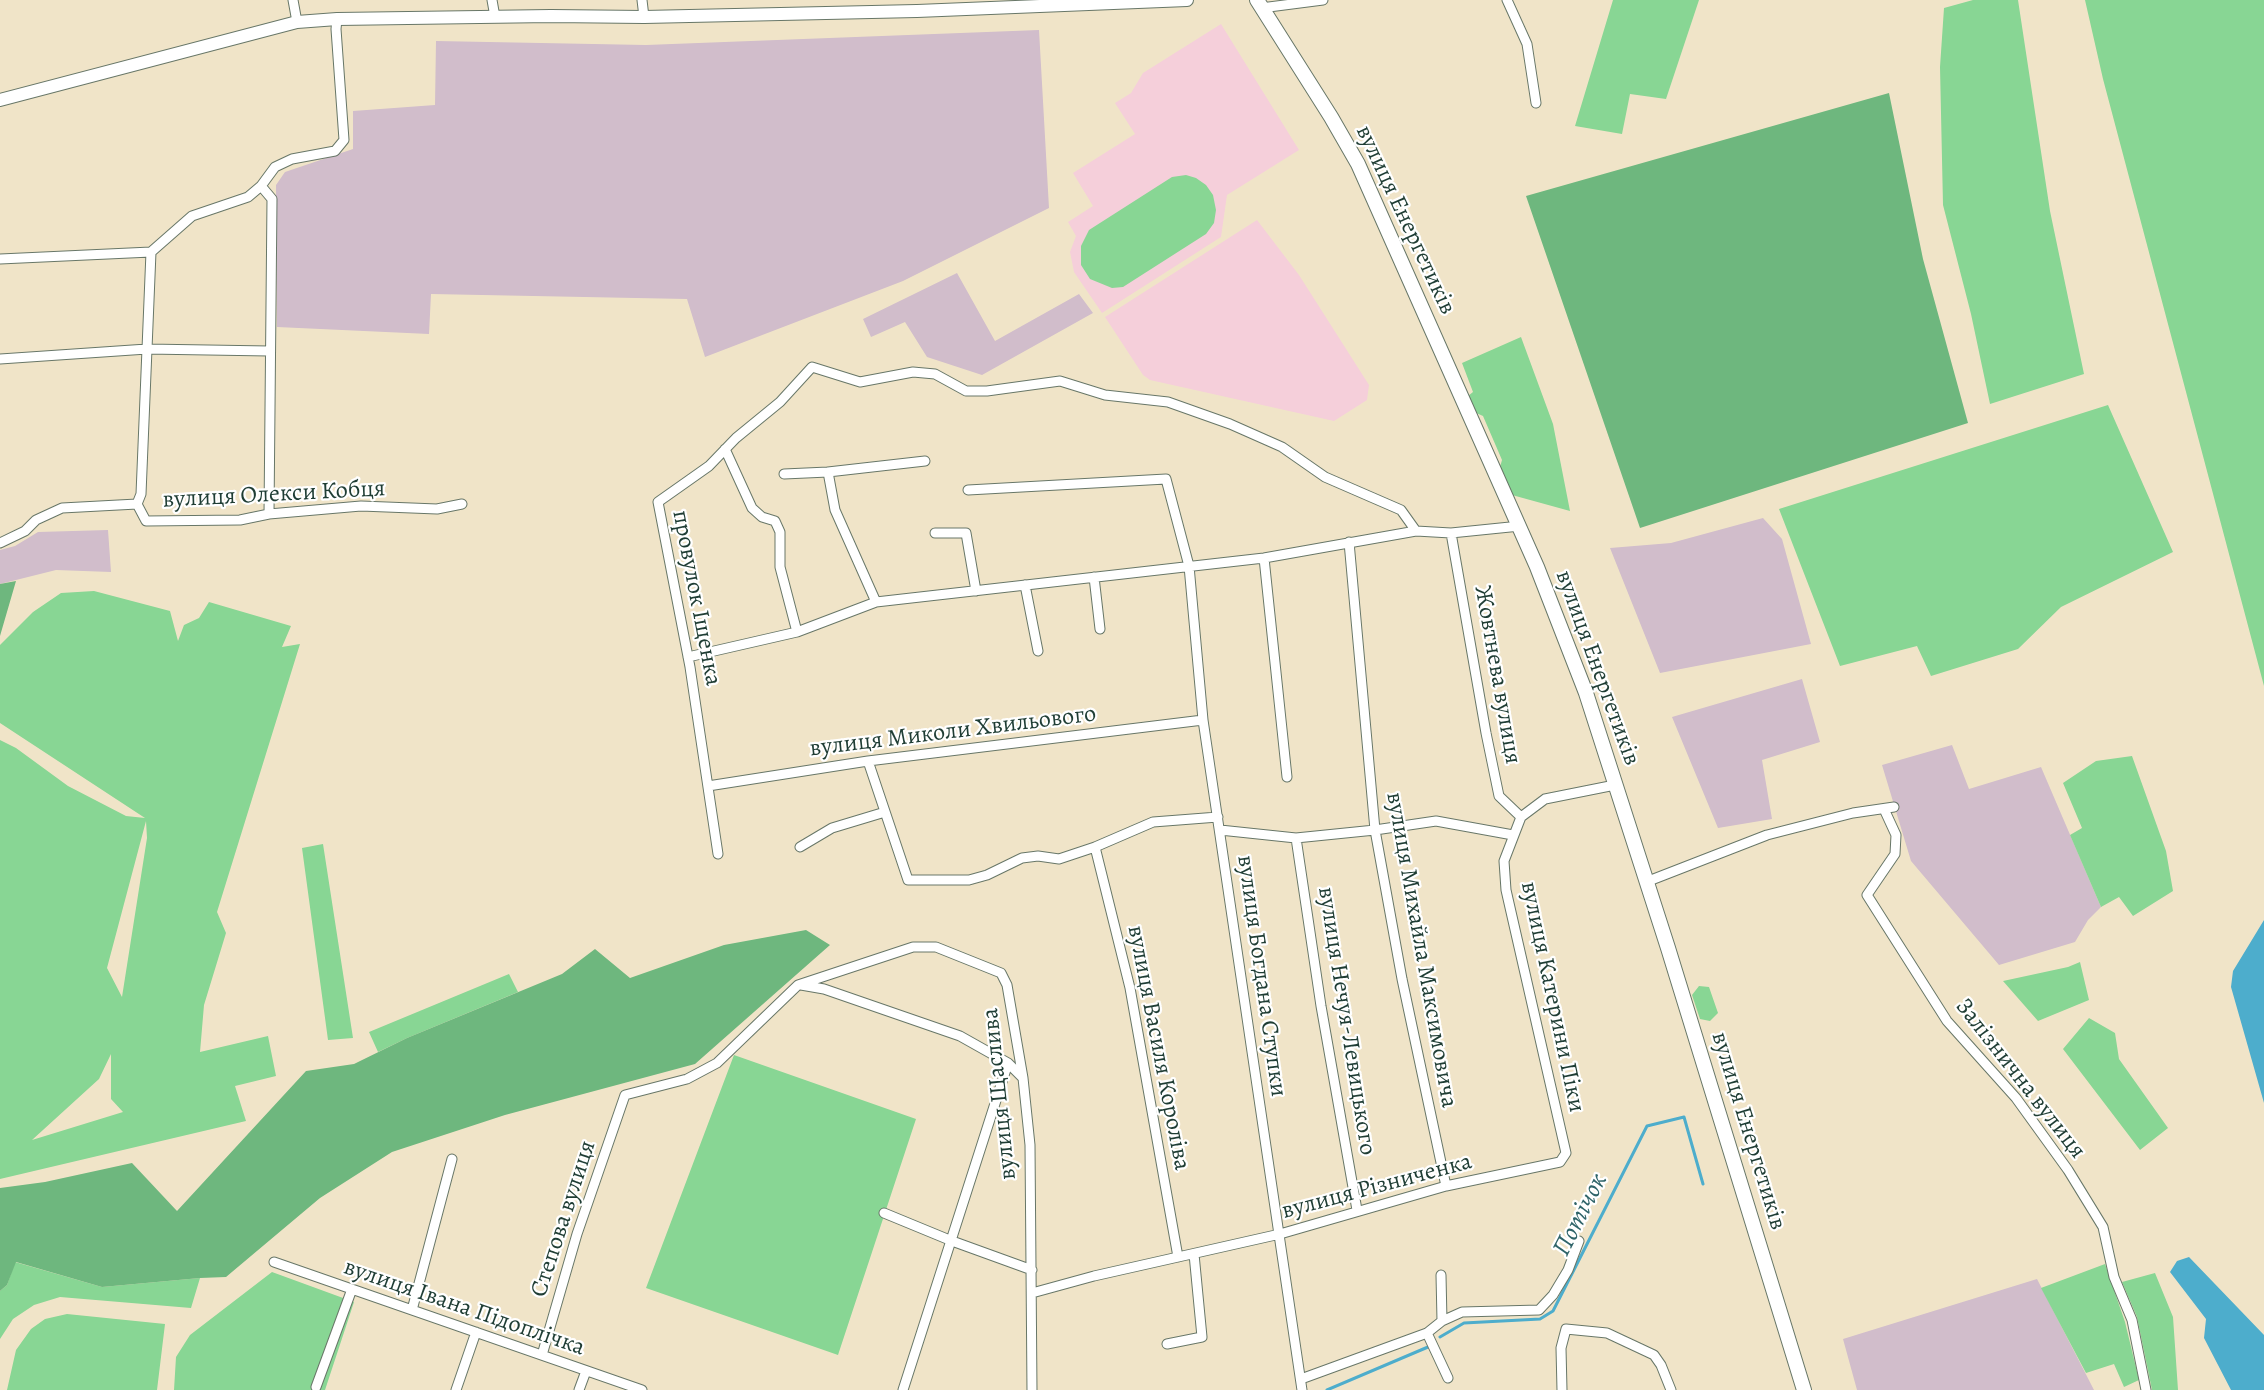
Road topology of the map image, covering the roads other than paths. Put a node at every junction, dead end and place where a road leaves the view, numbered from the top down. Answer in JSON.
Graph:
{"nodes":[{"id":1,"x":293,"y":0,"type":"edge"},
{"id":2,"x":492,"y":0,"type":"edge"},
{"id":3,"x":642,"y":0,"type":"edge"},
{"id":4,"x":1186,"y":0,"type":"edge"},
{"id":5,"x":1323,"y":0,"type":"edge"},
{"id":6,"x":1508,"y":0,"type":"edge"},
{"id":7,"x":1259,"y":4,"type":"edge"},
{"id":8,"x":495,"y":17,"type":"junction"},
{"id":9,"x":644,"y":17,"type":"junction"},
{"id":10,"x":337,"y":19,"type":"junction"},
{"id":11,"x":297,"y":21,"type":"junction"},
{"id":12,"x":0,"y":100,"type":"edge"},
{"id":13,"x":1536,"y":104,"type":"dead end"},
{"id":14,"x":261,"y":186,"type":"junction"},
{"id":15,"x":152,"y":252,"type":"junction"},
{"id":16,"x":0,"y":259,"type":"edge"},
{"id":17,"x":147,"y":349,"type":"junction"},
{"id":18,"x":269,"y":351,"type":"junction"},
{"id":19,"x":0,"y":359,"type":"edge"},
{"id":20,"x":725,"y":449,"type":"junction"},
{"id":21,"x":924,"y":461,"type":"dead end"},
{"id":22,"x":828,"y":472,"type":"junction"},
{"id":23,"x":784,"y":474,"type":"dead end"},
{"id":24,"x":968,"y":490,"type":"dead end"},
{"id":25,"x":137,"y":504,"type":"junction"},
{"id":26,"x":462,"y":504,"type":"dead end"},
{"id":27,"x":269,"y":514,"type":"junction"},
{"id":28,"x":1520,"y":526,"type":"junction"},
{"id":29,"x":1416,"y":531,"type":"junction"},
{"id":30,"x":935,"y":533,"type":"dead end"},
{"id":31,"x":1451,"y":533,"type":"junction"},
{"id":32,"x":1349,"y":542,"type":"junction"},
{"id":33,"x":0,"y":543,"type":"edge"},
{"id":34,"x":1264,"y":558,"type":"junction"},
{"id":35,"x":1189,"y":566,"type":"junction"},
{"id":36,"x":1094,"y":577,"type":"junction"},
{"id":37,"x":1026,"y":585,"type":"junction"},
{"id":38,"x":976,"y":591,"type":"junction"},
{"id":39,"x":876,"y":602,"type":"junction"},
{"id":40,"x":1100,"y":629,"type":"dead end"},
{"id":41,"x":797,"y":632,"type":"junction"},
{"id":42,"x":1038,"y":651,"type":"dead end"},
{"id":43,"x":688,"y":657,"type":"junction"},
{"id":44,"x":1203,"y":720,"type":"junction"},
{"id":45,"x":868,"y":760,"type":"junction"},
{"id":46,"x":1287,"y":777,"type":"dead end"},
{"id":47,"x":1615,"y":785,"type":"junction"},
{"id":48,"x":708,"y":786,"type":"junction"},
{"id":49,"x":885,"y":812,"type":"junction"},
{"id":50,"x":1521,"y":816,"type":"junction"},
{"id":51,"x":1218,"y":817,"type":"junction"},
{"id":52,"x":1220,"y":830,"type":"junction"},
{"id":53,"x":1375,"y":830,"type":"junction"},
{"id":54,"x":1513,"y":835,"type":"junction"},
{"id":55,"x":1296,"y":838,"type":"junction"},
{"id":56,"x":800,"y":847,"type":"dead end"},
{"id":57,"x":1095,"y":847,"type":"junction"},
{"id":58,"x":718,"y":854,"type":"dead end"},
{"id":59,"x":1646,"y":882,"type":"junction"},
{"id":60,"x":798,"y":984,"type":"junction"},
{"id":61,"x":1008,"y":1063,"type":"junction"},
{"id":62,"x":1023,"y":1078,"type":"junction"},
{"id":63,"x":1566,"y":1153,"type":"joint"},
{"id":64,"x":452,"y":1159,"type":"dead end"},
{"id":65,"x":1446,"y":1185,"type":"junction"},
{"id":66,"x":1357,"y":1210,"type":"junction"},
{"id":67,"x":884,"y":1213,"type":"dead end"},
{"id":68,"x":1280,"y":1234,"type":"junction"},
{"id":69,"x":952,"y":1241,"type":"junction"},
{"id":70,"x":1580,"y":1241,"type":"dead end"},
{"id":71,"x":1194,"y":1254,"type":"junction"},
{"id":72,"x":1178,"y":1257,"type":"junction"},
{"id":73,"x":274,"y":1262,"type":"dead end"},
{"id":74,"x":1032,"y":1270,"type":"junction"},
{"id":75,"x":1441,"y":1275,"type":"dead end"},
{"id":76,"x":352,"y":1290,"type":"junction"},
{"id":77,"x":1032,"y":1293,"type":"junction"},
{"id":78,"x":412,"y":1310,"type":"junction"},
{"id":79,"x":1442,"y":1321,"type":"junction"},
{"id":80,"x":476,"y":1332,"type":"junction"},
{"id":81,"x":1427,"y":1333,"type":"junction"},
{"id":82,"x":1167,"y":1344,"type":"dead end"},
{"id":83,"x":542,"y":1355,"type":"junction"},
{"id":84,"x":585,"y":1371,"type":"junction"},
{"id":85,"x":1448,"y":1378,"type":"dead end"},
{"id":86,"x":1301,"y":1379,"type":"junction"},
{"id":87,"x":316,"y":1387,"type":"dead end"},
{"id":88,"x":456,"y":1390,"type":"edge"},
{"id":89,"x":579,"y":1390,"type":"edge"},
{"id":90,"x":642,"y":1390,"type":"edge"},
{"id":91,"x":903,"y":1390,"type":"edge"},
{"id":92,"x":1032,"y":1390,"type":"edge"},
{"id":93,"x":1302,"y":1390,"type":"edge"},
{"id":94,"x":1562,"y":1390,"type":"edge"},
{"id":95,"x":1671,"y":1390,"type":"edge"},
{"id":96,"x":1804,"y":1390,"type":"edge"},
{"id":97,"x":2146,"y":1390,"type":"edge"}],
"edges":[{"from":1,"to":11,"type":"street"},
{"from":2,"to":8,"type":"street"},
{"from":3,"to":9,"type":"street"},
{"from":4,"to":9,"type":"street"},
{"from":5,"to":7,"type":"street"},
{"from":6,"to":13,"type":"street"},
{"from":7,"to":28,"type":"main road","name":"вулиця Енергетиків"},
{"from":8,"to":9,"type":"street"},
{"from":8,"to":10,"type":"street"},
{"from":10,"to":11,"type":"street"},
{"from":10,"to":14,"type":"street"},
{"from":11,"to":12,"type":"street"},
{"from":14,"to":15,"type":"street"},
{"from":14,"to":18,"type":"street"},
{"from":15,"to":16,"type":"street"},
{"from":15,"to":17,"type":"street"},
{"from":17,"to":18,"type":"street"},
{"from":17,"to":19,"type":"street"},
{"from":17,"to":25,"type":"street"},
{"from":18,"to":27,"type":"street"},
{"from":20,"to":29,"type":"street","name":"провулок Іщенка"},
{"from":20,"to":41,"type":"street"},
{"from":20,"to":43,"type":"street","name":"провулок Іщенка"},
{"from":21,"to":22,"type":"street"},
{"from":22,"to":23,"type":"street"},
{"from":22,"to":39,"type":"street"},
{"from":24,"to":35,"type":"street","name":"вулиця Богдана Ступки"},
{"from":25,"to":27,"type":"street","name":"вулиця Олекси Кобця"},
{"from":25,"to":33,"type":"street","name":"вулиця Олекси Кобця"},
{"from":26,"to":27,"type":"street","name":"вулиця Олекси Кобця"},
{"from":28,"to":31,"type":"street"},
{"from":28,"to":47,"type":"main road","name":"вулиця Енергетиків"},
{"from":29,"to":31,"type":"street"},
{"from":29,"to":32,"type":"street"},
{"from":30,"to":38,"type":"street"},
{"from":31,"to":50,"type":"street","name":"Жовтнева вулиця"},
{"from":32,"to":34,"type":"street"},
{"from":32,"to":53,"type":"street","name":"вулиця Михайла Максимовича"},
{"from":34,"to":35,"type":"street"},
{"from":34,"to":46,"type":"street"},
{"from":35,"to":36,"type":"street"},
{"from":35,"to":44,"type":"street","name":"вулиця Богдана Ступки"},
{"from":36,"to":37,"type":"street"},
{"from":36,"to":40,"type":"street"},
{"from":37,"to":38,"type":"street"},
{"from":37,"to":42,"type":"street"},
{"from":38,"to":39,"type":"street"},
{"from":39,"to":41,"type":"street"},
{"from":41,"to":43,"type":"street"},
{"from":43,"to":48,"type":"street","name":"провулок Іщенка"},
{"from":44,"to":45,"type":"street","name":"вулиця Миколи Хвильового"},
{"from":44,"to":51,"type":"street","name":"вулиця Богдана Ступки"},
{"from":45,"to":48,"type":"street","name":"вулиця Миколи Хвильового"},
{"from":45,"to":49,"type":"street"},
{"from":47,"to":50,"type":"street"},
{"from":47,"to":59,"type":"main road","name":"вулиця Енергетиків"},
{"from":48,"to":58,"type":"street","name":"провулок Іщенка"},
{"from":49,"to":56,"type":"street"},
{"from":49,"to":57,"type":"street"},
{"from":50,"to":54,"type":"street","name":"вулиця Катерини Піки"},
{"from":51,"to":52,"type":"street","name":"вулиця Богдана Ступки"},
{"from":51,"to":57,"type":"street"},
{"from":52,"to":55,"type":"street"},
{"from":52,"to":68,"type":"street","name":"вулиця Богдана Ступки"},
{"from":53,"to":54,"type":"street"},
{"from":53,"to":55,"type":"street"},
{"from":53,"to":65,"type":"street","name":"вулиця Михайла Максимовича"},
{"from":54,"to":63,"type":"street","name":"вулиця Катерини Піки"},
{"from":55,"to":66,"type":"street","name":"вулиця Нечуя-Левицького"},
{"from":57,"to":72,"type":"street","name":"вулиця Василя Короліва"},
{"from":59,"to":96,"type":"main road","name":"вулиця Енергетиків"},
{"from":59,"to":97,"type":"street","name":"Залізнична вулиця"},
{"from":60,"to":61,"type":"street"},
{"from":60,"to":62,"type":"street","name":"вулиця Щаслива"},
{"from":60,"to":83,"type":"street","name":"Степова вулиця"},
{"from":61,"to":62,"type":"street"},
{"from":61,"to":69,"type":"street"},
{"from":62,"to":74,"type":"street","name":"вулиця Щаслива"},
{"from":63,"to":65,"type":"street","name":"вулиця Різниченка"},
{"from":64,"to":78,"type":"street"},
{"from":65,"to":66,"type":"street","name":"вулиця Різниченка"},
{"from":66,"to":68,"type":"street","name":"вулиця Різниченка"},
{"from":67,"to":69,"type":"street"},
{"from":68,"to":71,"type":"street","name":"вулиця Різниченка"},
{"from":68,"to":86,"type":"street","name":"вулиця Богдана Ступки"},
{"from":69,"to":74,"type":"street"},
{"from":69,"to":91,"type":"street"},
{"from":70,"to":79,"type":"street"},
{"from":71,"to":72,"type":"street","name":"вулиця Різниченка"},
{"from":71,"to":82,"type":"street"},
{"from":72,"to":77,"type":"street","name":"вулиця Різниченка"},
{"from":73,"to":76,"type":"street","name":"вулиця Івана Підоплічка"},
{"from":74,"to":77,"type":"street","name":"вулиця Щаслива"},
{"from":75,"to":79,"type":"street"},
{"from":76,"to":78,"type":"street","name":"вулиця Івана Підоплічка"},
{"from":76,"to":87,"type":"street"},
{"from":77,"to":92,"type":"street","name":"вулиця Щаслива"},
{"from":78,"to":80,"type":"street","name":"вулиця Івана Підоплічка"},
{"from":79,"to":81,"type":"street"},
{"from":80,"to":83,"type":"street","name":"вулиця Івана Підоплічка"},
{"from":80,"to":88,"type":"street"},
{"from":81,"to":85,"type":"street"},
{"from":81,"to":86,"type":"street"},
{"from":83,"to":84,"type":"street","name":"вулиця Івана Підоплічка"},
{"from":84,"to":89,"type":"street"},
{"from":84,"to":90,"type":"street","name":"вулиця Івана Підоплічка"},
{"from":86,"to":93,"type":"street","name":"вулиця Богдана Ступки"},
{"from":94,"to":95,"type":"street"}]}
